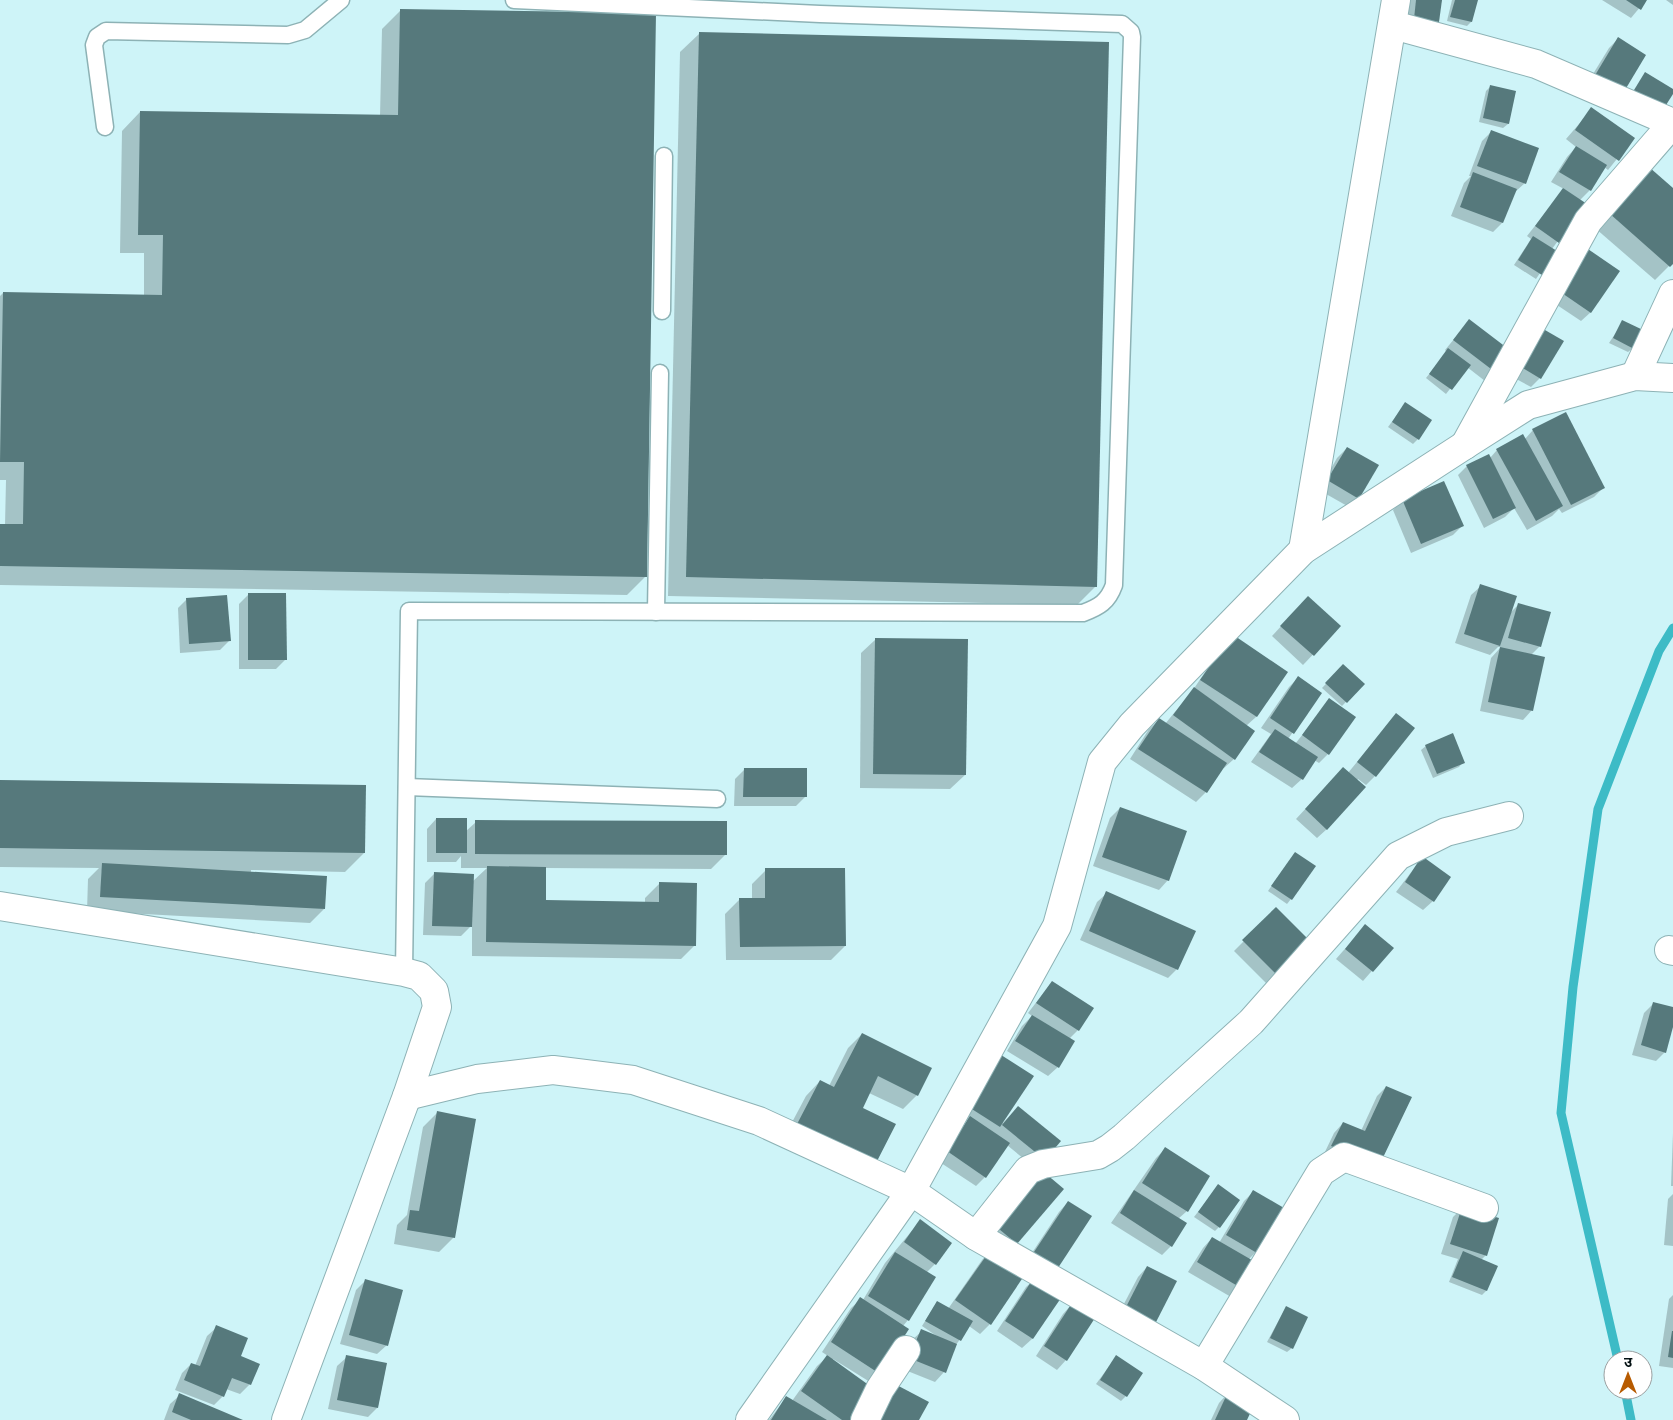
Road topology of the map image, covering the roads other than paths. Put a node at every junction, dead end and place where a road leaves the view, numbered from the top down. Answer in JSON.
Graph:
{"nodes":[{"id":1,"x":341,"y":0,"type":"edge"},
{"id":2,"x":514,"y":0,"type":"edge"},
{"id":3,"x":1394,"y":12,"type":"edge"},
{"id":4,"x":1673,"y":123,"type":"edge"},
{"id":5,"x":105,"y":127,"type":"dead end"},
{"id":6,"x":664,"y":156,"type":"dead end"},
{"id":7,"x":1673,"y":294,"type":"edge"},
{"id":8,"x":662,"y":311,"type":"dead end"},
{"id":9,"x":660,"y":372,"type":"dead end"},
{"id":10,"x":1635,"y":376,"type":"junction"},
{"id":11,"x":1673,"y":378,"type":"edge"},
{"id":12,"x":1465,"y":445,"type":"junction"},
{"id":13,"x":1303,"y":550,"type":"junction"},
{"id":14,"x":656,"y":612,"type":"junction"},
{"id":15,"x":407,"y":788,"type":"junction"},
{"id":16,"x":717,"y":799,"type":"dead end"},
{"id":17,"x":1509,"y":816,"type":"dead end"},
{"id":18,"x":0,"y":906,"type":"edge"},
{"id":19,"x":404,"y":972,"type":"junction"},
{"id":20,"x":407,"y":1096,"type":"junction"},
{"id":21,"x":911,"y":1191,"type":"junction"},
{"id":22,"x":1484,"y":1208,"type":"dead end"},
{"id":23,"x":976,"y":1236,"type":"junction"},
{"id":24,"x":906,"y":1350,"type":"dead end"},
{"id":25,"x":1204,"y":1366,"type":"junction"},
{"id":26,"x":286,"y":1420,"type":"edge"},
{"id":27,"x":750,"y":1420,"type":"edge"},
{"id":28,"x":865,"y":1420,"type":"edge"},
{"id":29,"x":1284,"y":1420,"type":"edge"}],
"edges":[{"from":1,"to":5,"type":"lane"},
{"from":2,"to":14,"type":"lane"},
{"from":3,"to":4,"type":"street"},
{"from":3,"to":13,"type":"street"},
{"from":4,"to":12,"type":"street"},
{"from":6,"to":8,"type":"lane"},
{"from":7,"to":10,"type":"street"},
{"from":9,"to":14,"type":"lane"},
{"from":10,"to":11,"type":"street"},
{"from":10,"to":12,"type":"street"},
{"from":12,"to":13,"type":"street"},
{"from":13,"to":21,"type":"street"},
{"from":14,"to":15,"type":"lane"},
{"from":15,"to":16,"type":"lane"},
{"from":15,"to":19,"type":"lane"},
{"from":17,"to":23,"type":"street"},
{"from":18,"to":19,"type":"street"},
{"from":19,"to":20,"type":"street"},
{"from":20,"to":21,"type":"street"},
{"from":20,"to":26,"type":"street"},
{"from":21,"to":23,"type":"street"},
{"from":21,"to":27,"type":"street"},
{"from":22,"to":25,"type":"street"},
{"from":23,"to":25,"type":"street"},
{"from":24,"to":28,"type":"street"},
{"from":25,"to":29,"type":"street"}]}
